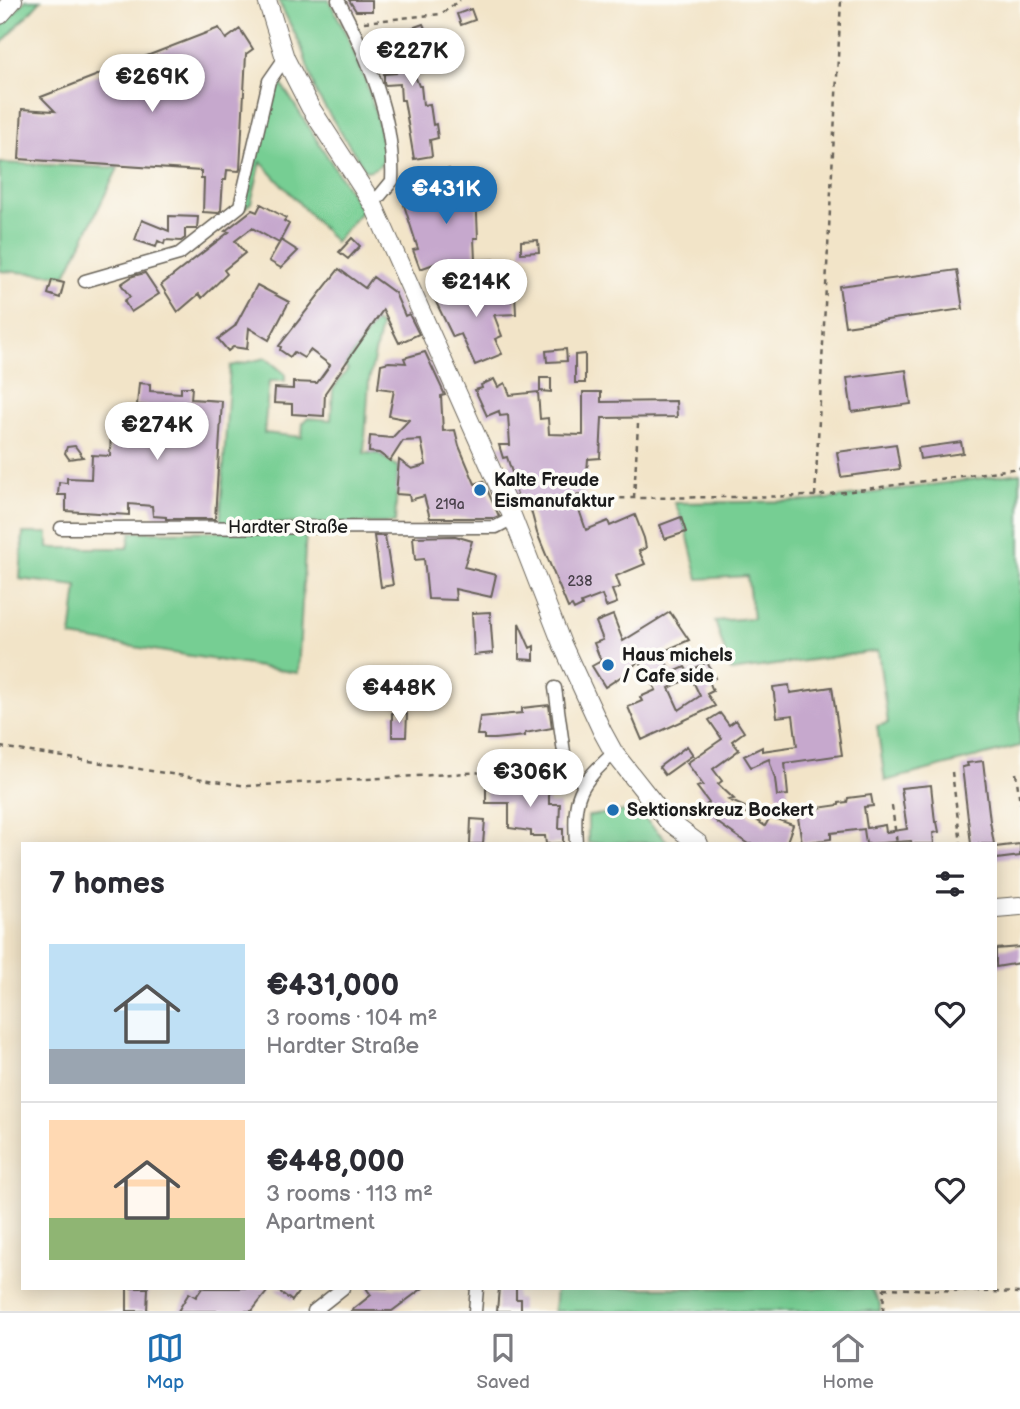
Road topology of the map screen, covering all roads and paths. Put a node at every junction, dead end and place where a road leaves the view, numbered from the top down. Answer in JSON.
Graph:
{"nodes":[{"id":1,"x":13,"y":0,"type":"edge"},
{"id":2,"x":267,"y":0,"type":"edge"},
{"id":3,"x":338,"y":0,"type":"edge"},
{"id":4,"x":460,"y":0,"type":"edge"},
{"id":5,"x":841,"y":0,"type":"edge"},
{"id":6,"x":0,"y":15,"type":"edge"},
{"id":7,"x":351,"y":24,"type":"junction"},
{"id":8,"x":285,"y":58,"type":"junction"},
{"id":9,"x":373,"y":204,"type":"junction"},
{"id":10,"x":85,"y":281,"type":"dead end"},
{"id":11,"x":638,"y":424,"type":"dead end"},
{"id":12,"x":1020,"y":468,"type":"edge"},
{"id":13,"x":815,"y":496,"type":"junction"},
{"id":14,"x":634,"y":498,"type":"junction"},
{"id":15,"x":513,"y":517,"type":"junction"},
{"id":16,"x":61,"y":528,"type":"dead end"},
{"id":17,"x":555,"y":688,"type":"dead end"},
{"id":18,"x":0,"y":747,"type":"edge"},
{"id":19,"x":614,"y":753,"type":"junction"},
{"id":20,"x":566,"y":767,"type":"junction"},
{"id":21,"x":952,"y":772,"type":"dead end"},
{"id":22,"x":1016,"y":773,"type":"dead end"},
{"id":23,"x":583,"y":783,"type":"junction"},
{"id":24,"x":1020,"y":803,"type":"edge"},
{"id":25,"x":892,"y":806,"type":"dead end"},
{"id":26,"x":576,"y":842,"type":"edge"},
{"id":27,"x":696,"y":842,"type":"edge"},
{"id":28,"x":897,"y":842,"type":"edge"},
{"id":29,"x":961,"y":842,"type":"edge"},
{"id":30,"x":1020,"y":906,"type":"edge"},
{"id":31,"x":997,"y":908,"type":"edge"},
{"id":32,"x":340,"y":1290,"type":"edge"},
{"id":33,"x":477,"y":1290,"type":"edge"},
{"id":34,"x":884,"y":1290,"type":"edge"},
{"id":35,"x":938,"y":1290,"type":"edge"},
{"id":36,"x":1020,"y":1293,"type":"edge"},
{"id":37,"x":314,"y":1311,"type":"edge"},
{"id":38,"x":475,"y":1311,"type":"edge"},
{"id":39,"x":883,"y":1311,"type":"edge"}],
"edges":[{"from":1,"to":6,"type":"main road"},
{"from":2,"to":8,"type":"main road"},
{"from":3,"to":7,"type":"street"},
{"from":4,"to":7,"type":"path"},
{"from":5,"to":13,"type":"path"},
{"from":7,"to":9,"type":"street"},
{"from":8,"to":9,"type":"main road"},
{"from":8,"to":10,"type":"street"},
{"from":9,"to":15,"type":"main road"},
{"from":11,"to":14,"type":"path"},
{"from":12,"to":13,"type":"path"},
{"from":13,"to":14,"type":"path"},
{"from":14,"to":15,"type":"path"},
{"from":15,"to":16,"type":"street","name":"Hardter Straße"},
{"from":15,"to":19,"type":"main road"},
{"from":17,"to":20,"type":"street"},
{"from":18,"to":20,"type":"path"},
{"from":19,"to":23,"type":"street"},
{"from":19,"to":27,"type":"main road"},
{"from":20,"to":23,"type":"street"},
{"from":21,"to":29,"type":"path"},
{"from":22,"to":24,"type":"path"},
{"from":23,"to":26,"type":"street"},
{"from":25,"to":28,"type":"path"},
{"from":30,"to":31,"type":"main road"},
{"from":32,"to":37,"type":"street"},
{"from":33,"to":38,"type":"street"},
{"from":34,"to":39,"type":"path"},
{"from":35,"to":36,"type":"path"}]}
